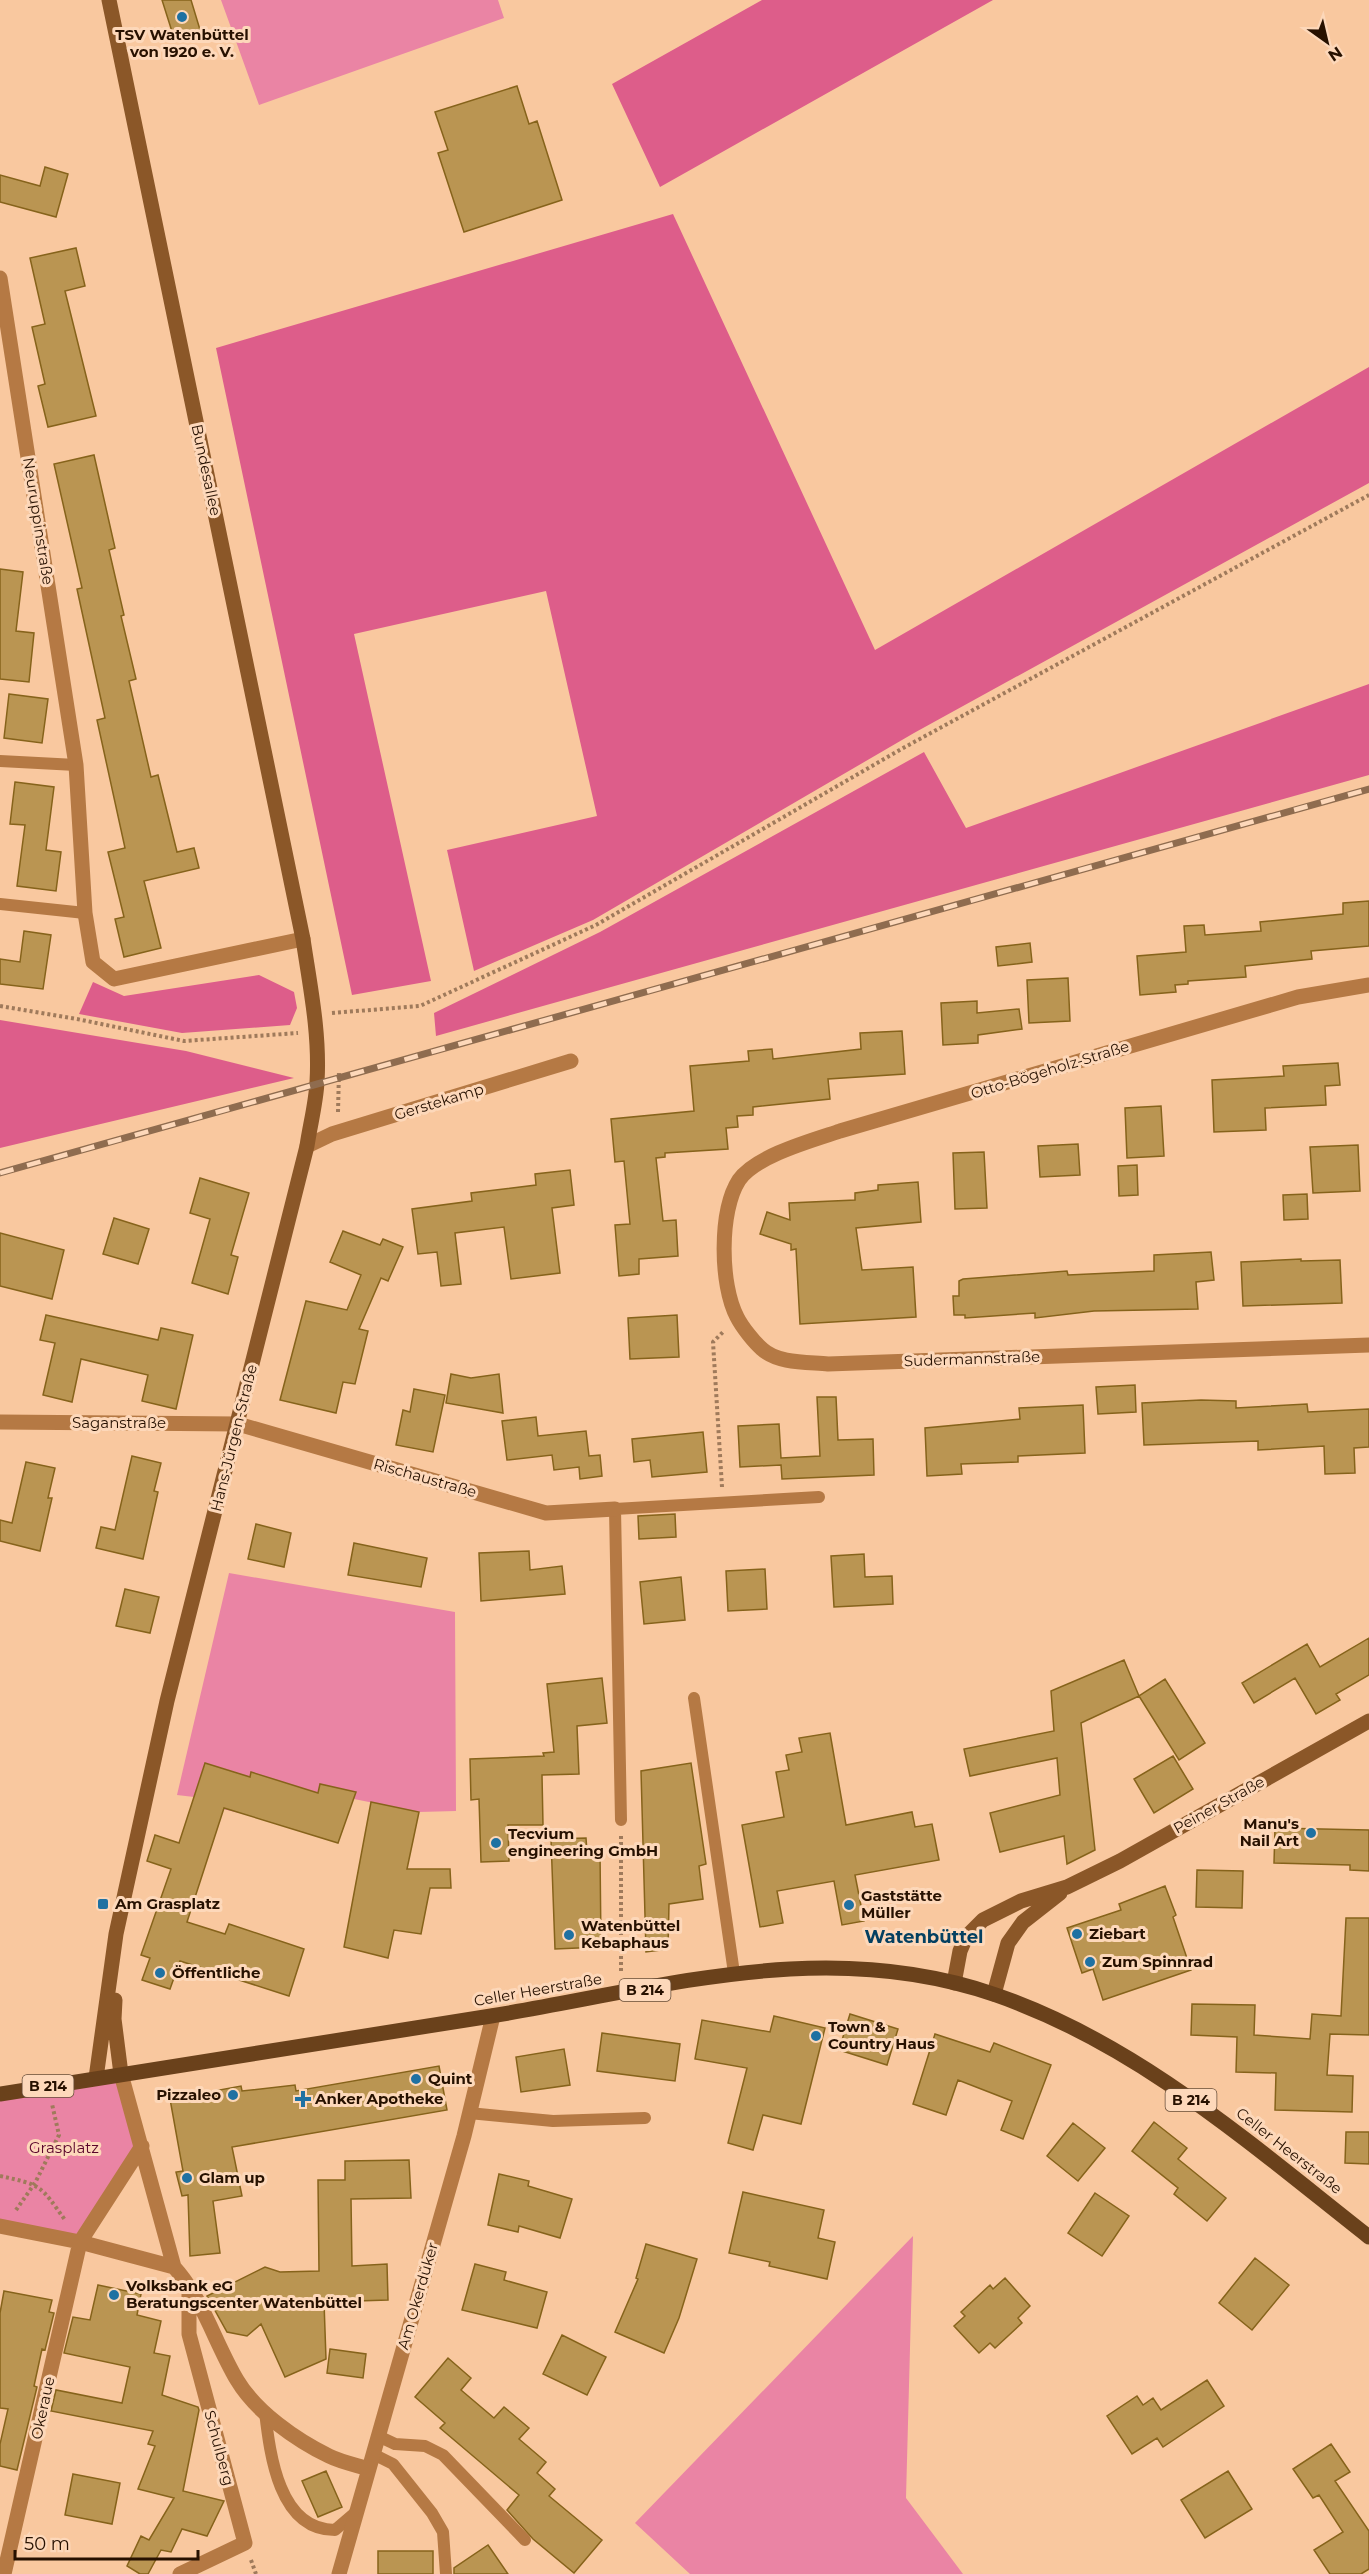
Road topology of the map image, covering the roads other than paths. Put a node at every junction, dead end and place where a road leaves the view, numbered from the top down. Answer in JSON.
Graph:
{"nodes":[{"id":1,"x":109,"y":0,"type":"edge"},
{"id":2,"x":0,"y":278,"type":"edge"},
{"id":3,"x":0,"y":760,"type":"edge"},
{"id":4,"x":76,"y":765,"type":"junction"},
{"id":5,"x":0,"y":904,"type":"edge"},
{"id":6,"x":85,"y":913,"type":"junction"},
{"id":7,"x":303,"y":939,"type":"junction"},
{"id":8,"x":1369,"y":985,"type":"edge"},
{"id":9,"x":571,"y":1061,"type":"dead end"},
{"id":10,"x":307,"y":1146,"type":"junction"},
{"id":11,"x":740,"y":1179,"type":"joint"},
{"id":12,"x":1369,"y":1345,"type":"edge"},
{"id":13,"x":0,"y":1422,"type":"edge"},
{"id":14,"x":238,"y":1424,"type":"junction"},
{"id":15,"x":819,"y":1497,"type":"dead end"},
{"id":16,"x":615,"y":1509,"type":"junction"},
{"id":17,"x":694,"y":1698,"type":"dead end"},
{"id":18,"x":1369,"y":1721,"type":"edge"},
{"id":19,"x":621,"y":1820,"type":"road end"},
{"id":20,"x":1067,"y":1887,"type":"junction"},
{"id":21,"x":116,"y":1934,"type":"junction"},
{"id":22,"x":734,"y":1973,"type":"junction"},
{"id":23,"x":954,"y":1983,"type":"junction"},
{"id":24,"x":994,"y":1994,"type":"junction"},
{"id":25,"x":493,"y":2016,"type":"junction"},
{"id":26,"x":122,"y":2074,"type":"junction"},
{"id":27,"x":96,"y":2078,"type":"junction"},
{"id":28,"x":0,"y":2094,"type":"edge"},
{"id":29,"x":470,"y":2113,"type":"junction"},
{"id":30,"x":645,"y":2118,"type":"dead end"},
{"id":31,"x":142,"y":2146,"type":"junction"},
{"id":32,"x":2,"y":2227,"type":"edge"},
{"id":33,"x":1369,"y":2237,"type":"edge"},
{"id":34,"x":80,"y":2242,"type":"junction"},
{"id":35,"x":174,"y":2267,"type":"junction"},
{"id":36,"x":189,"y":2283,"type":"junction"},
{"id":37,"x":265,"y":2412,"type":"junction"},
{"id":38,"x":378,"y":2436,"type":"junction"},
{"id":39,"x":371,"y":2461,"type":"junction"},
{"id":40,"x":357,"y":2510,"type":"junction"},
{"id":41,"x":525,"y":2540,"type":"dead end"},
{"id":42,"x":4,"y":2574,"type":"edge"},
{"id":43,"x":180,"y":2574,"type":"edge"},
{"id":44,"x":339,"y":2574,"type":"edge"},
{"id":45,"x":446,"y":2574,"type":"edge"}],
"edges":[{"from":1,"to":7,"type":"main road","name":"Bundesallee"},
{"from":2,"to":4,"type":"street","name":"Neuruppinstraße"},
{"from":3,"to":4,"type":"lane"},
{"from":4,"to":6,"type":"street","name":"Neuruppinstraße"},
{"from":5,"to":6,"type":"lane"},
{"from":6,"to":7,"type":"street","name":"Neuruppinstraße"},
{"from":7,"to":10,"type":"main road","name":"Hans-Jürgen-Straße"},
{"from":8,"to":11,"type":"street","name":"Otto-Bögeholz-Straße"},
{"from":9,"to":10,"type":"street","name":"Gerstekamp"},
{"from":10,"to":14,"type":"main road","name":"Hans-Jürgen-Straße"},
{"from":11,"to":12,"type":"street","name":"Sudermannstraße"},
{"from":13,"to":14,"type":"street","name":"Saganstraße"},
{"from":14,"to":16,"type":"street","name":"Rischaustraße"},
{"from":14,"to":21,"type":"main road","name":"Hans-Jürgen-Straße"},
{"from":15,"to":16,"type":"lane","name":"Rischaustraße"},
{"from":16,"to":19,"type":"lane"},
{"from":17,"to":22,"type":"lane"},
{"from":18,"to":20,"type":"main road","name":"Peiner Straße"},
{"from":20,"to":23,"type":"main road","name":"Peiner Straße"},
{"from":20,"to":24,"type":"main road","name":"Peiner Straße"},
{"from":21,"to":26,"type":"main road","name":"Hans-Jürgen-Straße"},
{"from":21,"to":27,"type":"main road","name":"Hans-Jürgen-Straße"},
{"from":22,"to":23,"type":"main road","name":"Celler Heerstraße","number":"B 214"},
{"from":22,"to":25,"type":"main road","name":"Celler Heerstraße","number":"B 214"},
{"from":23,"to":24,"type":"main road","name":"Celler Heerstraße","number":"B 214"},
{"from":24,"to":33,"type":"main road","name":"Celler Heerstraße","number":"B 214"},
{"from":25,"to":26,"type":"main road","name":"Celler Heerstraße","number":"B 214"},
{"from":25,"to":29,"type":"street","name":"Am Okerdüker"},
{"from":26,"to":27,"type":"main road","name":"Celler Heerstraße","number":"B 214"},
{"from":26,"to":31,"type":"street"},
{"from":27,"to":28,"type":"main road","name":"Celler Heerstraße","number":"B 214"},
{"from":29,"to":30,"type":"lane"},
{"from":29,"to":38,"type":"street","name":"Am Okerdüker"},
{"from":31,"to":34,"type":"street"},
{"from":31,"to":35,"type":"street"},
{"from":32,"to":34,"type":"street"},
{"from":34,"to":35,"type":"street"},
{"from":34,"to":42,"type":"street","name":"Okeraue"},
{"from":35,"to":36,"type":"street"},
{"from":36,"to":37,"type":"street"},
{"from":36,"to":43,"type":"street","name":"Schulberg"},
{"from":37,"to":39,"type":"street"},
{"from":37,"to":40,"type":"lane"},
{"from":38,"to":39,"type":"street","name":"Am Okerdüker"},
{"from":38,"to":41,"type":"lane"},
{"from":39,"to":40,"type":"street","name":"Am Okerdüker"},
{"from":39,"to":45,"type":"lane"},
{"from":40,"to":44,"type":"street","name":"Am Okerdüker"}]}
